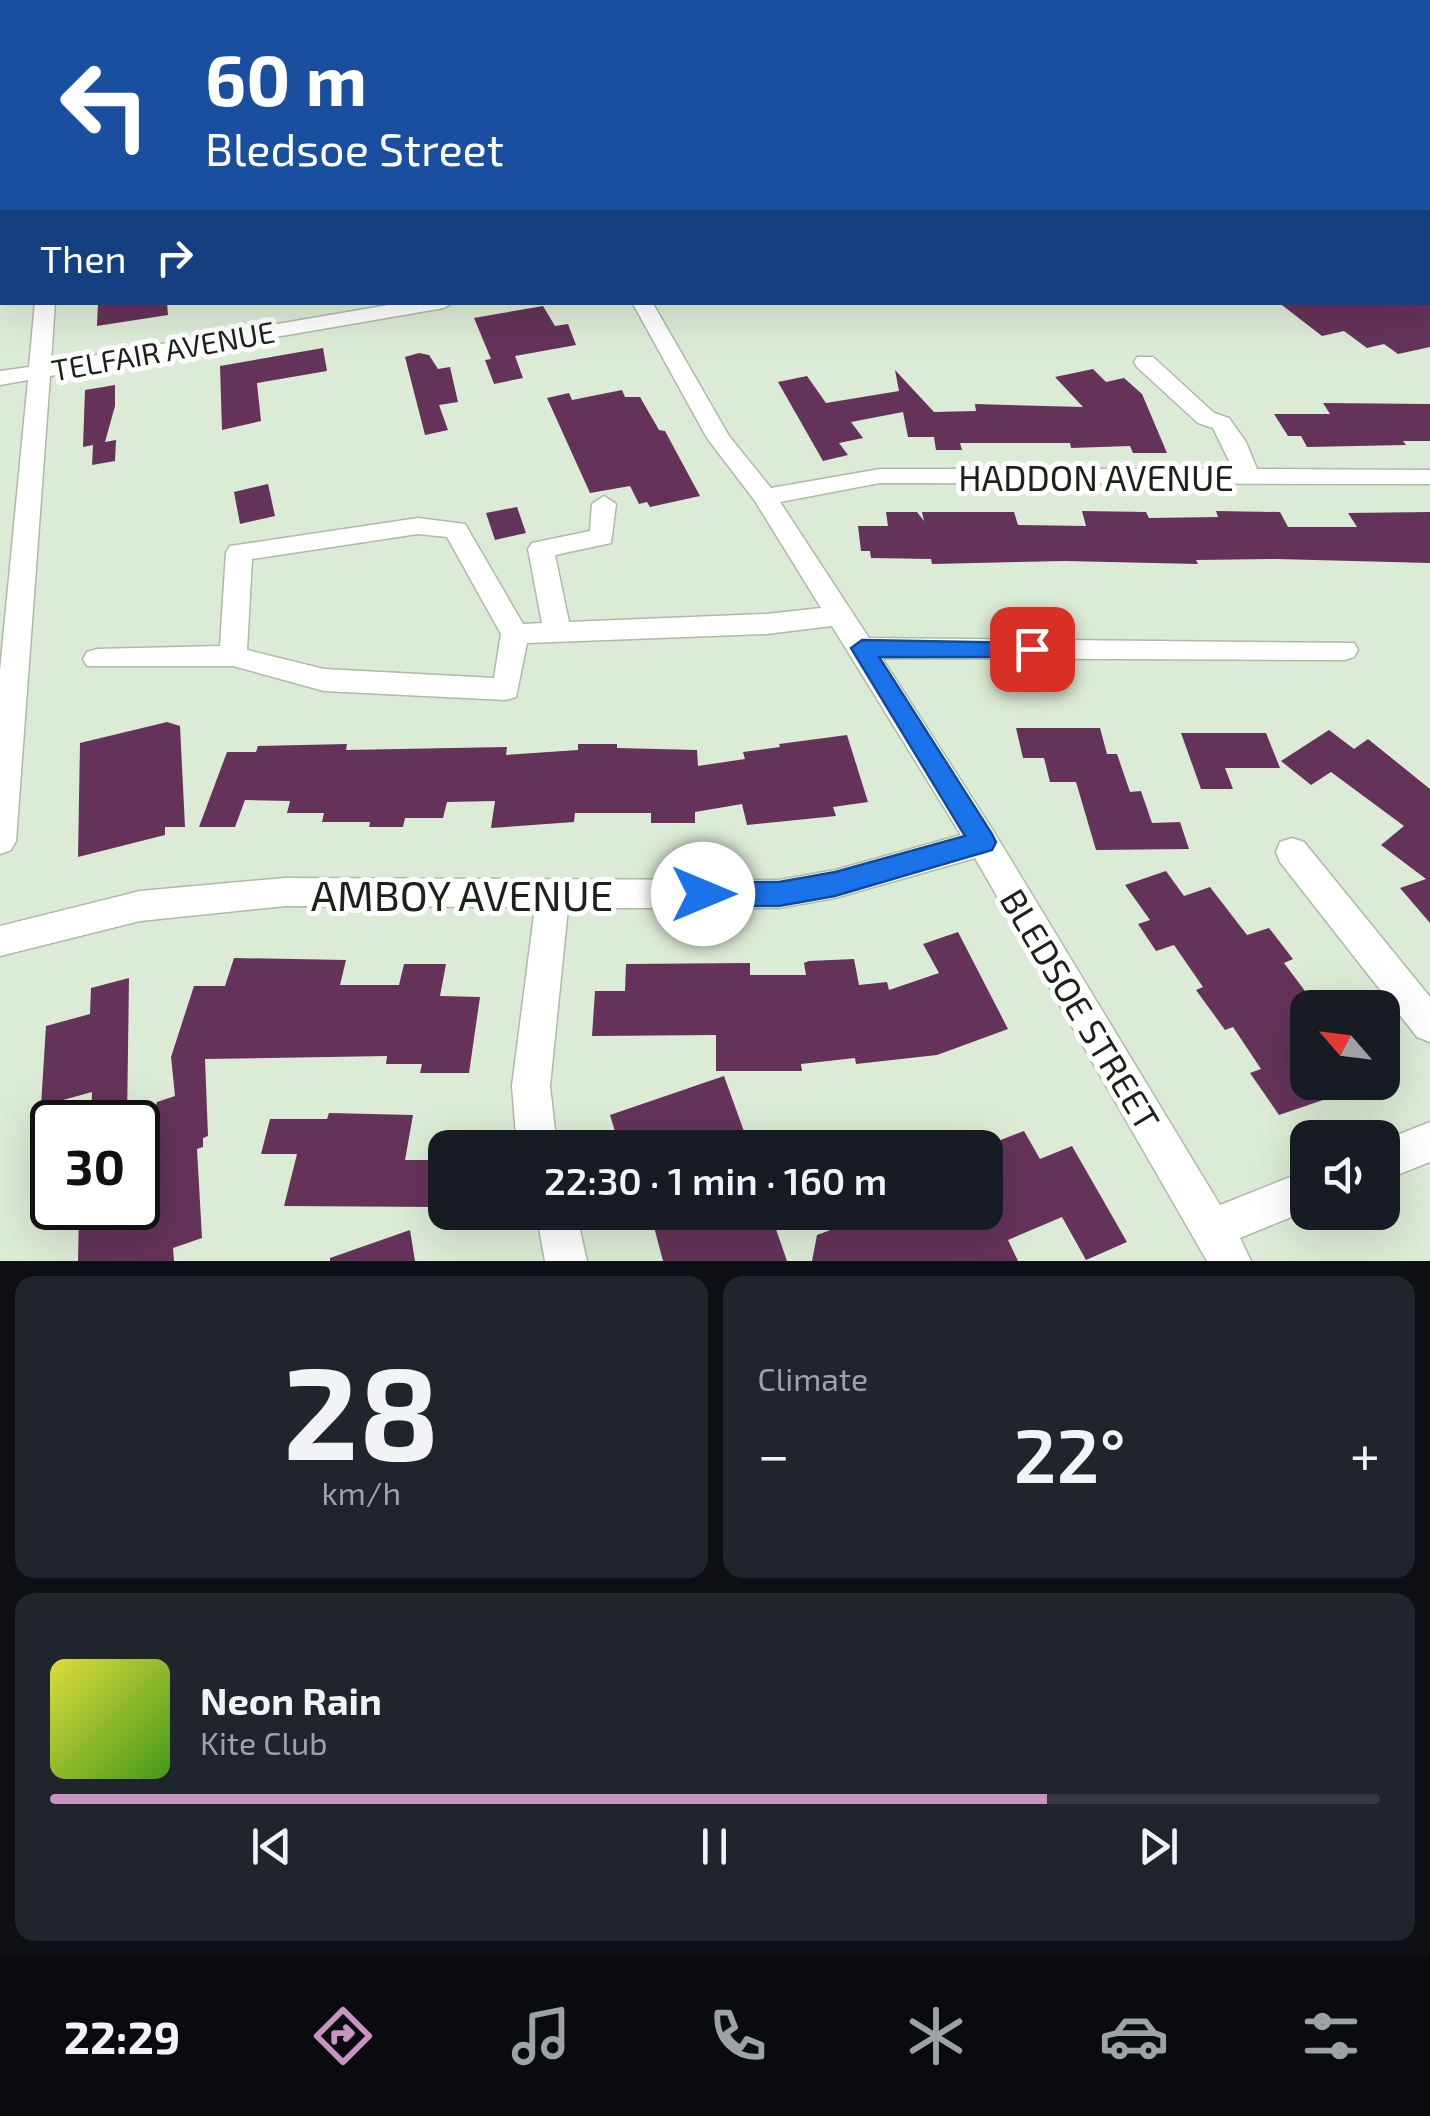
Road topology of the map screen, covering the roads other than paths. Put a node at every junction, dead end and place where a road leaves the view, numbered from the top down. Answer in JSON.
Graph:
{"nodes":[{"id":1,"x":45,"y":305,"type":"edge"},
{"id":2,"x":426,"y":305,"type":"edge"},
{"id":3,"x":644,"y":305,"type":"edge"},
{"id":4,"x":1145,"y":362,"type":"dead end"},
{"id":5,"x":39,"y":371,"type":"junction"},
{"id":6,"x":0,"y":378,"type":"edge"},
{"id":7,"x":1248,"y":477,"type":"junction"},
{"id":8,"x":1430,"y":477,"type":"edge"},
{"id":9,"x":765,"y":497,"type":"junction"},
{"id":10,"x":604,"y":504,"type":"dead end"},
{"id":11,"x":840,"y":615,"type":"junction"},
{"id":12,"x":558,"y":632,"type":"junction"},
{"id":13,"x":515,"y":634,"type":"junction"},
{"id":14,"x":862,"y":648,"type":"junction"},
{"id":15,"x":1344,"y":650,"type":"dead end"},
{"id":16,"x":233,"y":656,"type":"junction"},
{"id":17,"x":97,"y":660,"type":"dead end"},
{"id":18,"x":1,"y":822,"type":"edge"},
{"id":19,"x":982,"y":842,"type":"junction"},
{"id":20,"x":1292,"y":852,"type":"dead end"},
{"id":21,"x":552,"y":895,"type":"junction"},
{"id":22,"x":0,"y":941,"type":"edge"},
{"id":23,"x":1430,"y":1024,"type":"edge"},
{"id":24,"x":535,"y":1130,"type":"edge"},
{"id":25,"x":1430,"y":1142,"type":"edge"},
{"id":26,"x":1400,"y":1153,"type":"edge"},
{"id":27,"x":1290,"y":1201,"type":"edge"},
{"id":28,"x":560,"y":1230,"type":"edge"},
{"id":29,"x":1221,"y":1245,"type":"edge"},
{"id":30,"x":566,"y":1261,"type":"edge"}],
"edges":[{"from":1,"to":5,"type":"street"},
{"from":2,"to":5,"type":"street","name":"TELFAIR AVENUE"},
{"from":3,"to":9,"type":"street","name":"BLEDSOE STREET"},
{"from":4,"to":7,"type":"street"},
{"from":5,"to":6,"type":"street","name":"TELFAIR AVENUE"},
{"from":5,"to":18,"type":"street"},
{"from":7,"to":8,"type":"street","name":"HADDON AVENUE"},
{"from":7,"to":9,"type":"street","name":"HADDON AVENUE"},
{"from":9,"to":11,"type":"street","name":"BLEDSOE STREET"},
{"from":10,"to":12,"type":"street"},
{"from":11,"to":12,"type":"street"},
{"from":11,"to":14,"type":"street","name":"BLEDSOE STREET"},
{"from":12,"to":13,"type":"street"},
{"from":13,"to":16,"type":"street"},
{"from":13,"to":16,"type":"street"},
{"from":14,"to":15,"type":"street"},
{"from":14,"to":19,"type":"street","name":"BLEDSOE STREET"},
{"from":16,"to":17,"type":"street"},
{"from":19,"to":21,"type":"street","name":"AMBOY AVENUE"},
{"from":19,"to":29,"type":"street","name":"BLEDSOE STREET"},
{"from":20,"to":23,"type":"street"},
{"from":21,"to":22,"type":"street","name":"AMBOY AVENUE"},
{"from":21,"to":24,"type":"street"},
{"from":25,"to":26,"type":"street"},
{"from":27,"to":29,"type":"street"},
{"from":28,"to":30,"type":"street"}]}
